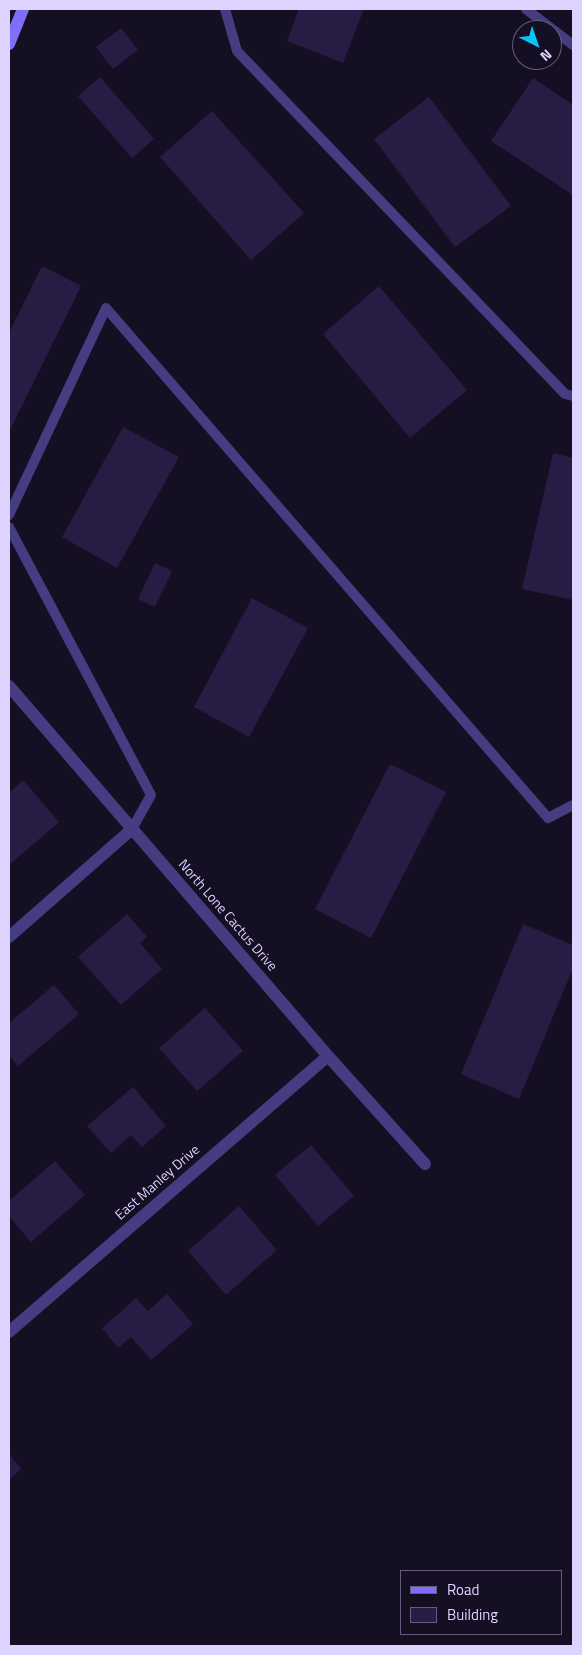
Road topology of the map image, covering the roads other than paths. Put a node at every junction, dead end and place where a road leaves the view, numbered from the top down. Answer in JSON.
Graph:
{"nodes":[{"id":1,"x":23,"y":9,"type":"edge"},
{"id":2,"x":225,"y":9,"type":"edge"},
{"id":3,"x":526,"y":9,"type":"edge"},
{"id":4,"x":9,"y":44,"type":"edge"},
{"id":5,"x":573,"y":45,"type":"edge"},
{"id":6,"x":573,"y":396,"type":"edge"},
{"id":7,"x":9,"y":516,"type":"edge"},
{"id":8,"x":9,"y":526,"type":"edge"},
{"id":9,"x":9,"y":686,"type":"edge"},
{"id":10,"x":573,"y":805,"type":"edge"},
{"id":11,"x":132,"y":829,"type":"junction"},
{"id":12,"x":9,"y":937,"type":"edge"},
{"id":13,"x":328,"y":1056,"type":"junction"},
{"id":14,"x":425,"y":1164,"type":"dead end"},
{"id":15,"x":9,"y":1332,"type":"edge"}],
"edges":[{"from":1,"to":4,"type":"main road"},
{"from":2,"to":6,"type":"lane"},
{"from":3,"to":5,"type":"lane"},
{"from":7,"to":10,"type":"lane"},
{"from":8,"to":11,"type":"lane"},
{"from":9,"to":11,"type":"street","name":"North Lone Cactus Drive"},
{"from":11,"to":12,"type":"street"},
{"from":11,"to":13,"type":"street","name":"North Lone Cactus Drive"},
{"from":13,"to":14,"type":"street","name":"North Lone Cactus Drive"},
{"from":13,"to":15,"type":"street","name":"East Manley Drive"}]}
